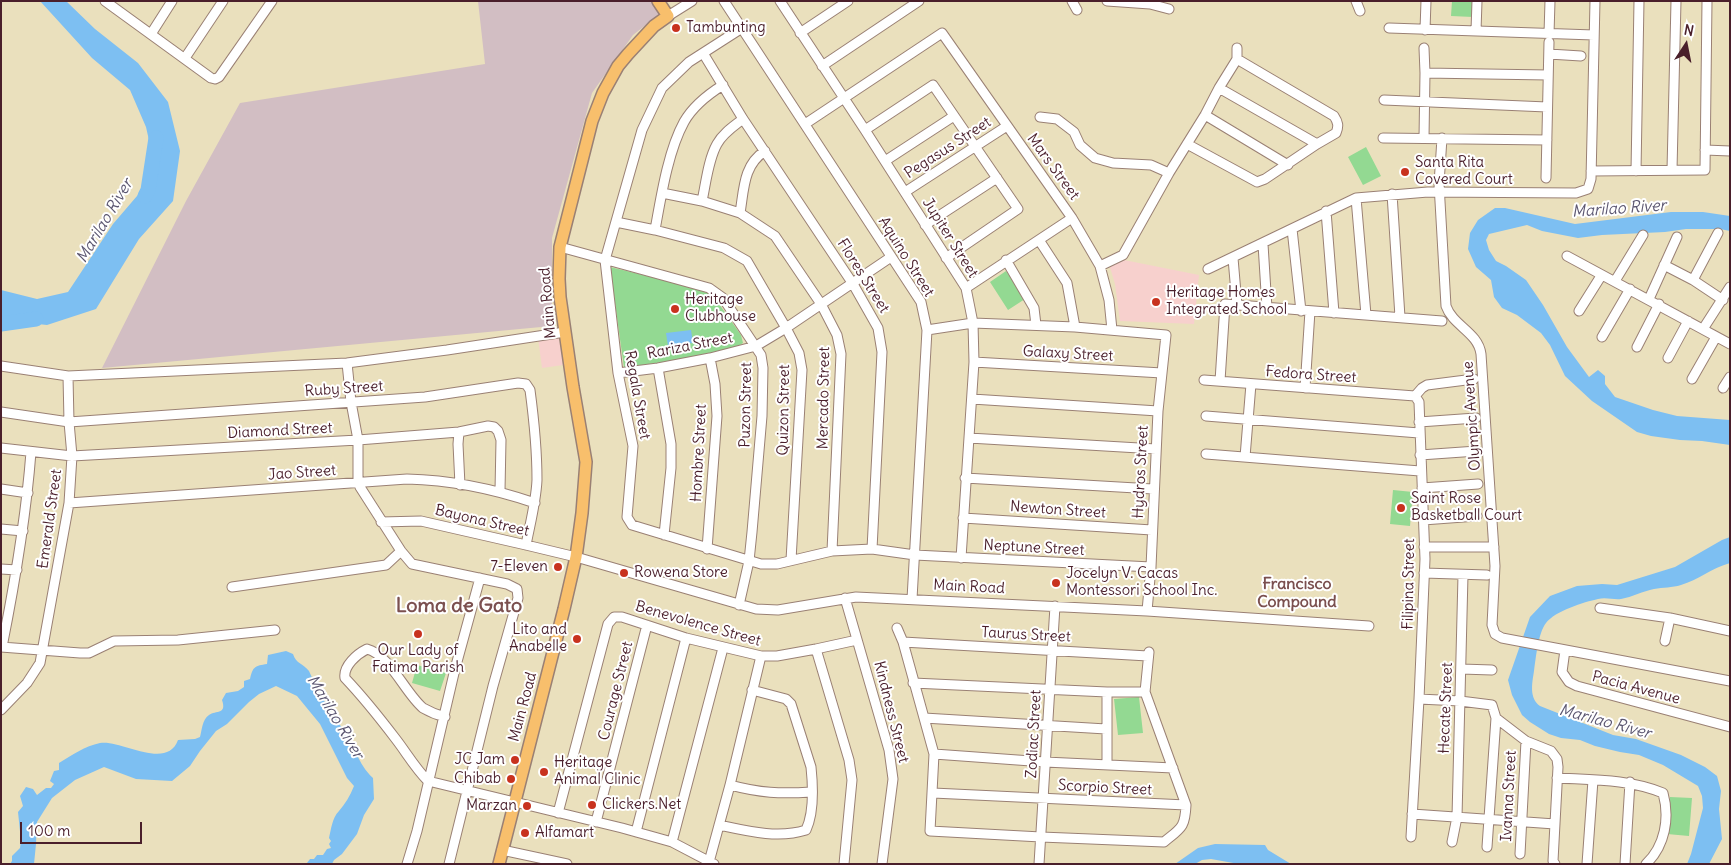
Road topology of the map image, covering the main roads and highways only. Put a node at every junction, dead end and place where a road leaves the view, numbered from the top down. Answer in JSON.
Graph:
{"nodes":[{"id":1,"x":658,"y":1,"type":"edge"},
{"id":2,"x":499,"y":864,"type":"edge"}],
"edges":[{"from":1,"to":2,"type":"main road","name":"Main Road"}]}
